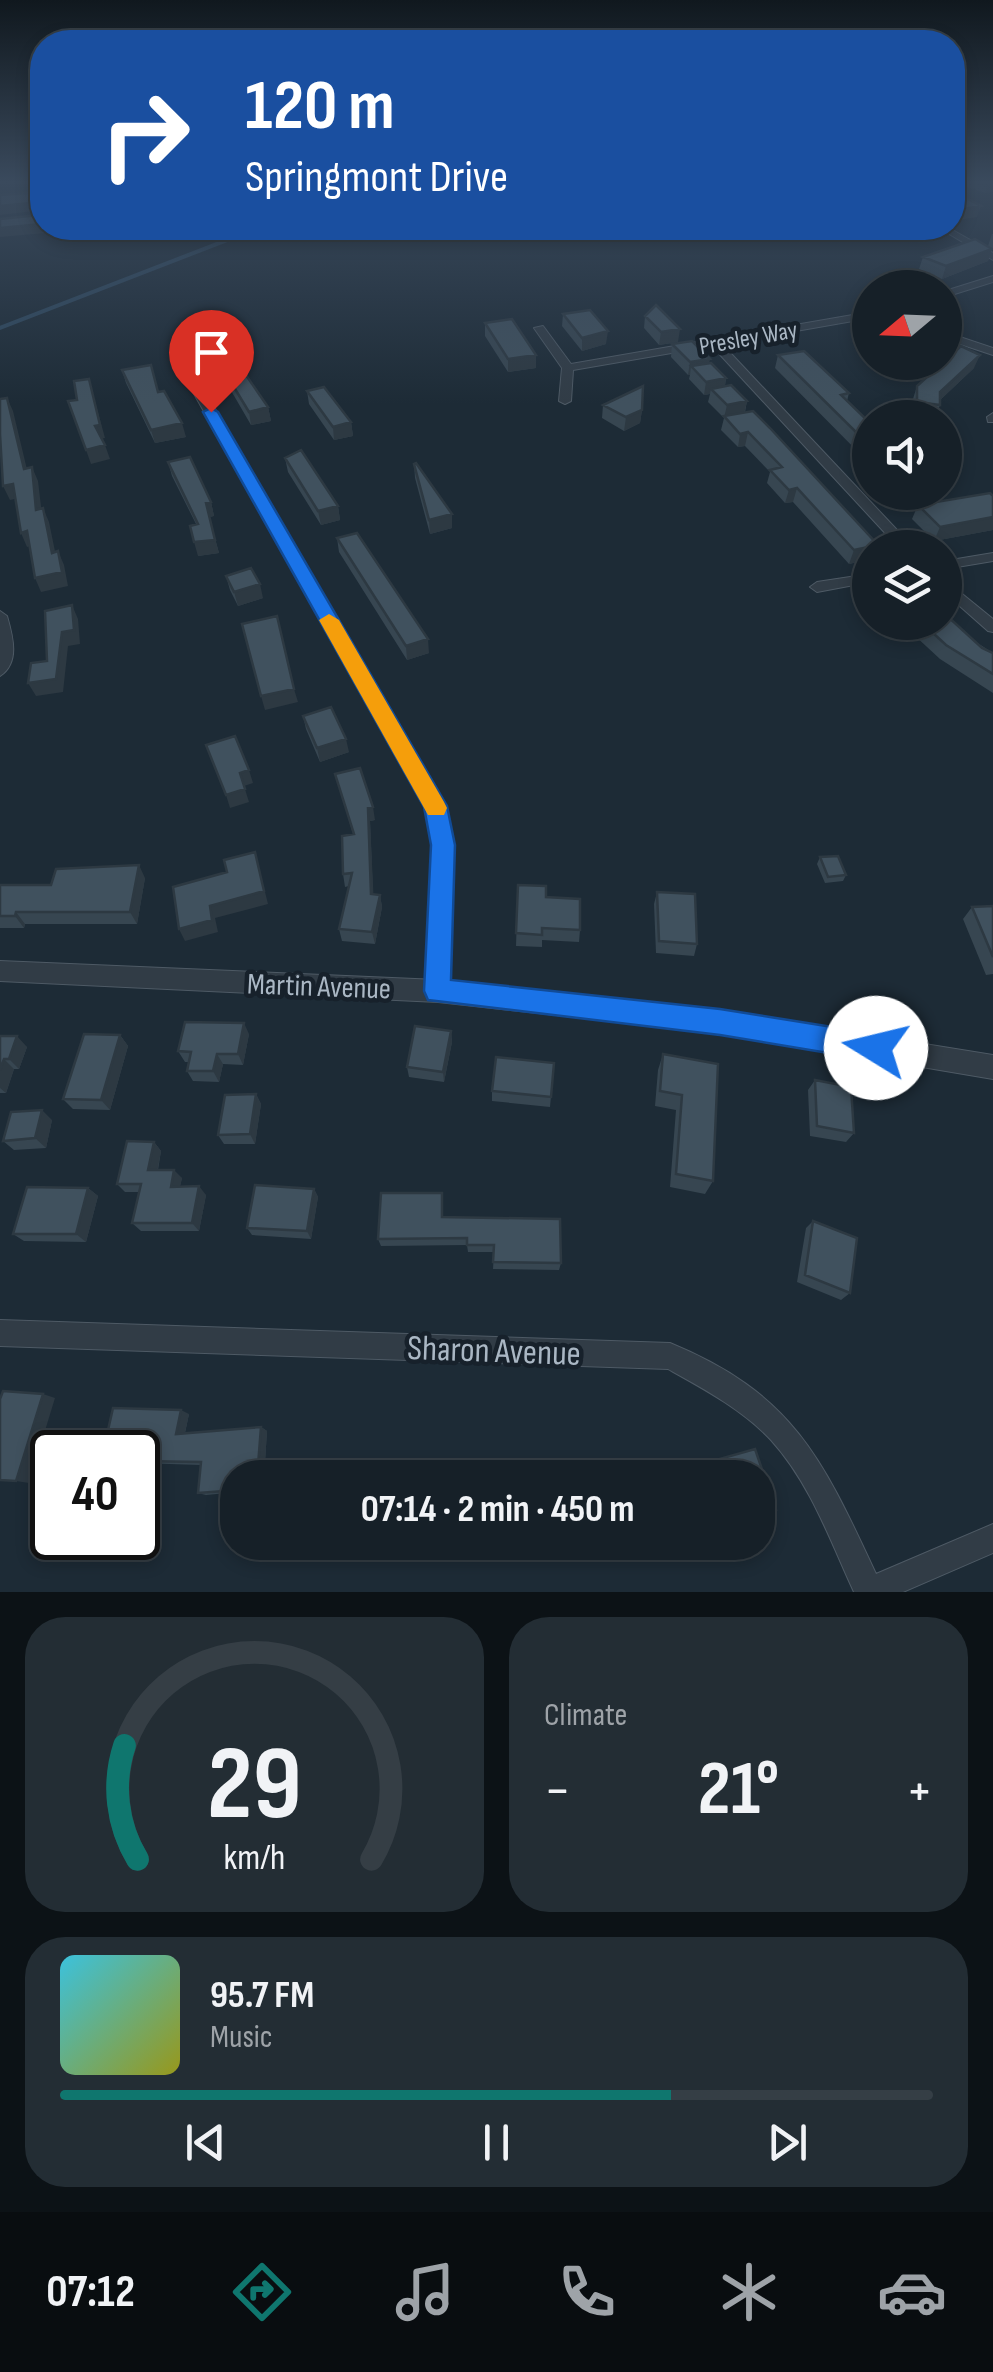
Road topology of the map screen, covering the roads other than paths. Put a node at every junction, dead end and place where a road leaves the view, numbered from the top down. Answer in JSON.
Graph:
{"nodes":[{"id":1,"x":993,"y":278,"type":"edge"},
{"id":2,"x":962,"y":288,"type":"edge"},
{"id":3,"x":852,"y":318,"type":"edge"},
{"id":4,"x":539,"y":328,"type":"dead end"},
{"id":5,"x":962,"y":341,"type":"edge"},
{"id":6,"x":715,"y":343,"type":"junction"},
{"id":7,"x":993,"y":352,"type":"edge"},
{"id":8,"x":568,"y":368,"type":"junction"},
{"id":9,"x":186,"y":369,"type":"dead end"},
{"id":10,"x":565,"y":401,"type":"dead end"},
{"id":11,"x":891,"y":530,"type":"edge"},
{"id":12,"x":993,"y":557,"type":"edge"},
{"id":13,"x":962,"y":562,"type":"edge"},
{"id":14,"x":852,"y":581,"type":"edge"},
{"id":15,"x":817,"y":587,"type":"dead end"},
{"id":16,"x":962,"y":600,"type":"edge"},
{"id":17,"x":0,"y":616,"type":"edge"},
{"id":18,"x":993,"y":627,"type":"edge"},
{"id":19,"x":0,"y":671,"type":"edge"},
{"id":20,"x":0,"y":972,"type":"edge"},
{"id":21,"x":438,"y":991,"type":"junction"},
{"id":22,"x":993,"y":1066,"type":"edge"},
{"id":23,"x":0,"y":1333,"type":"edge"},
{"id":24,"x":993,"y":1538,"type":"edge"},
{"id":25,"x":869,"y":1592,"type":"edge"}],
"edges":[{"from":1,"to":2,"type":"street"},
{"from":3,"to":6,"type":"street","name":"Presley Way"},
{"from":4,"to":8,"type":"street"},
{"from":5,"to":7,"type":"street"},
{"from":6,"to":8,"type":"street","name":"Presley Way"},
{"from":6,"to":11,"type":"street"},
{"from":8,"to":10,"type":"street"},
{"from":9,"to":21,"type":"street"},
{"from":12,"to":13,"type":"street"},
{"from":14,"to":15,"type":"street"},
{"from":16,"to":18,"type":"street"},
{"from":17,"to":19,"type":"street"},
{"from":20,"to":21,"type":"street","name":"Martin Avenue"},
{"from":21,"to":22,"type":"street","name":"Martin Avenue"},
{"from":23,"to":25,"type":"street","name":"Sharon Avenue"},
{"from":24,"to":25,"type":"street"}]}
